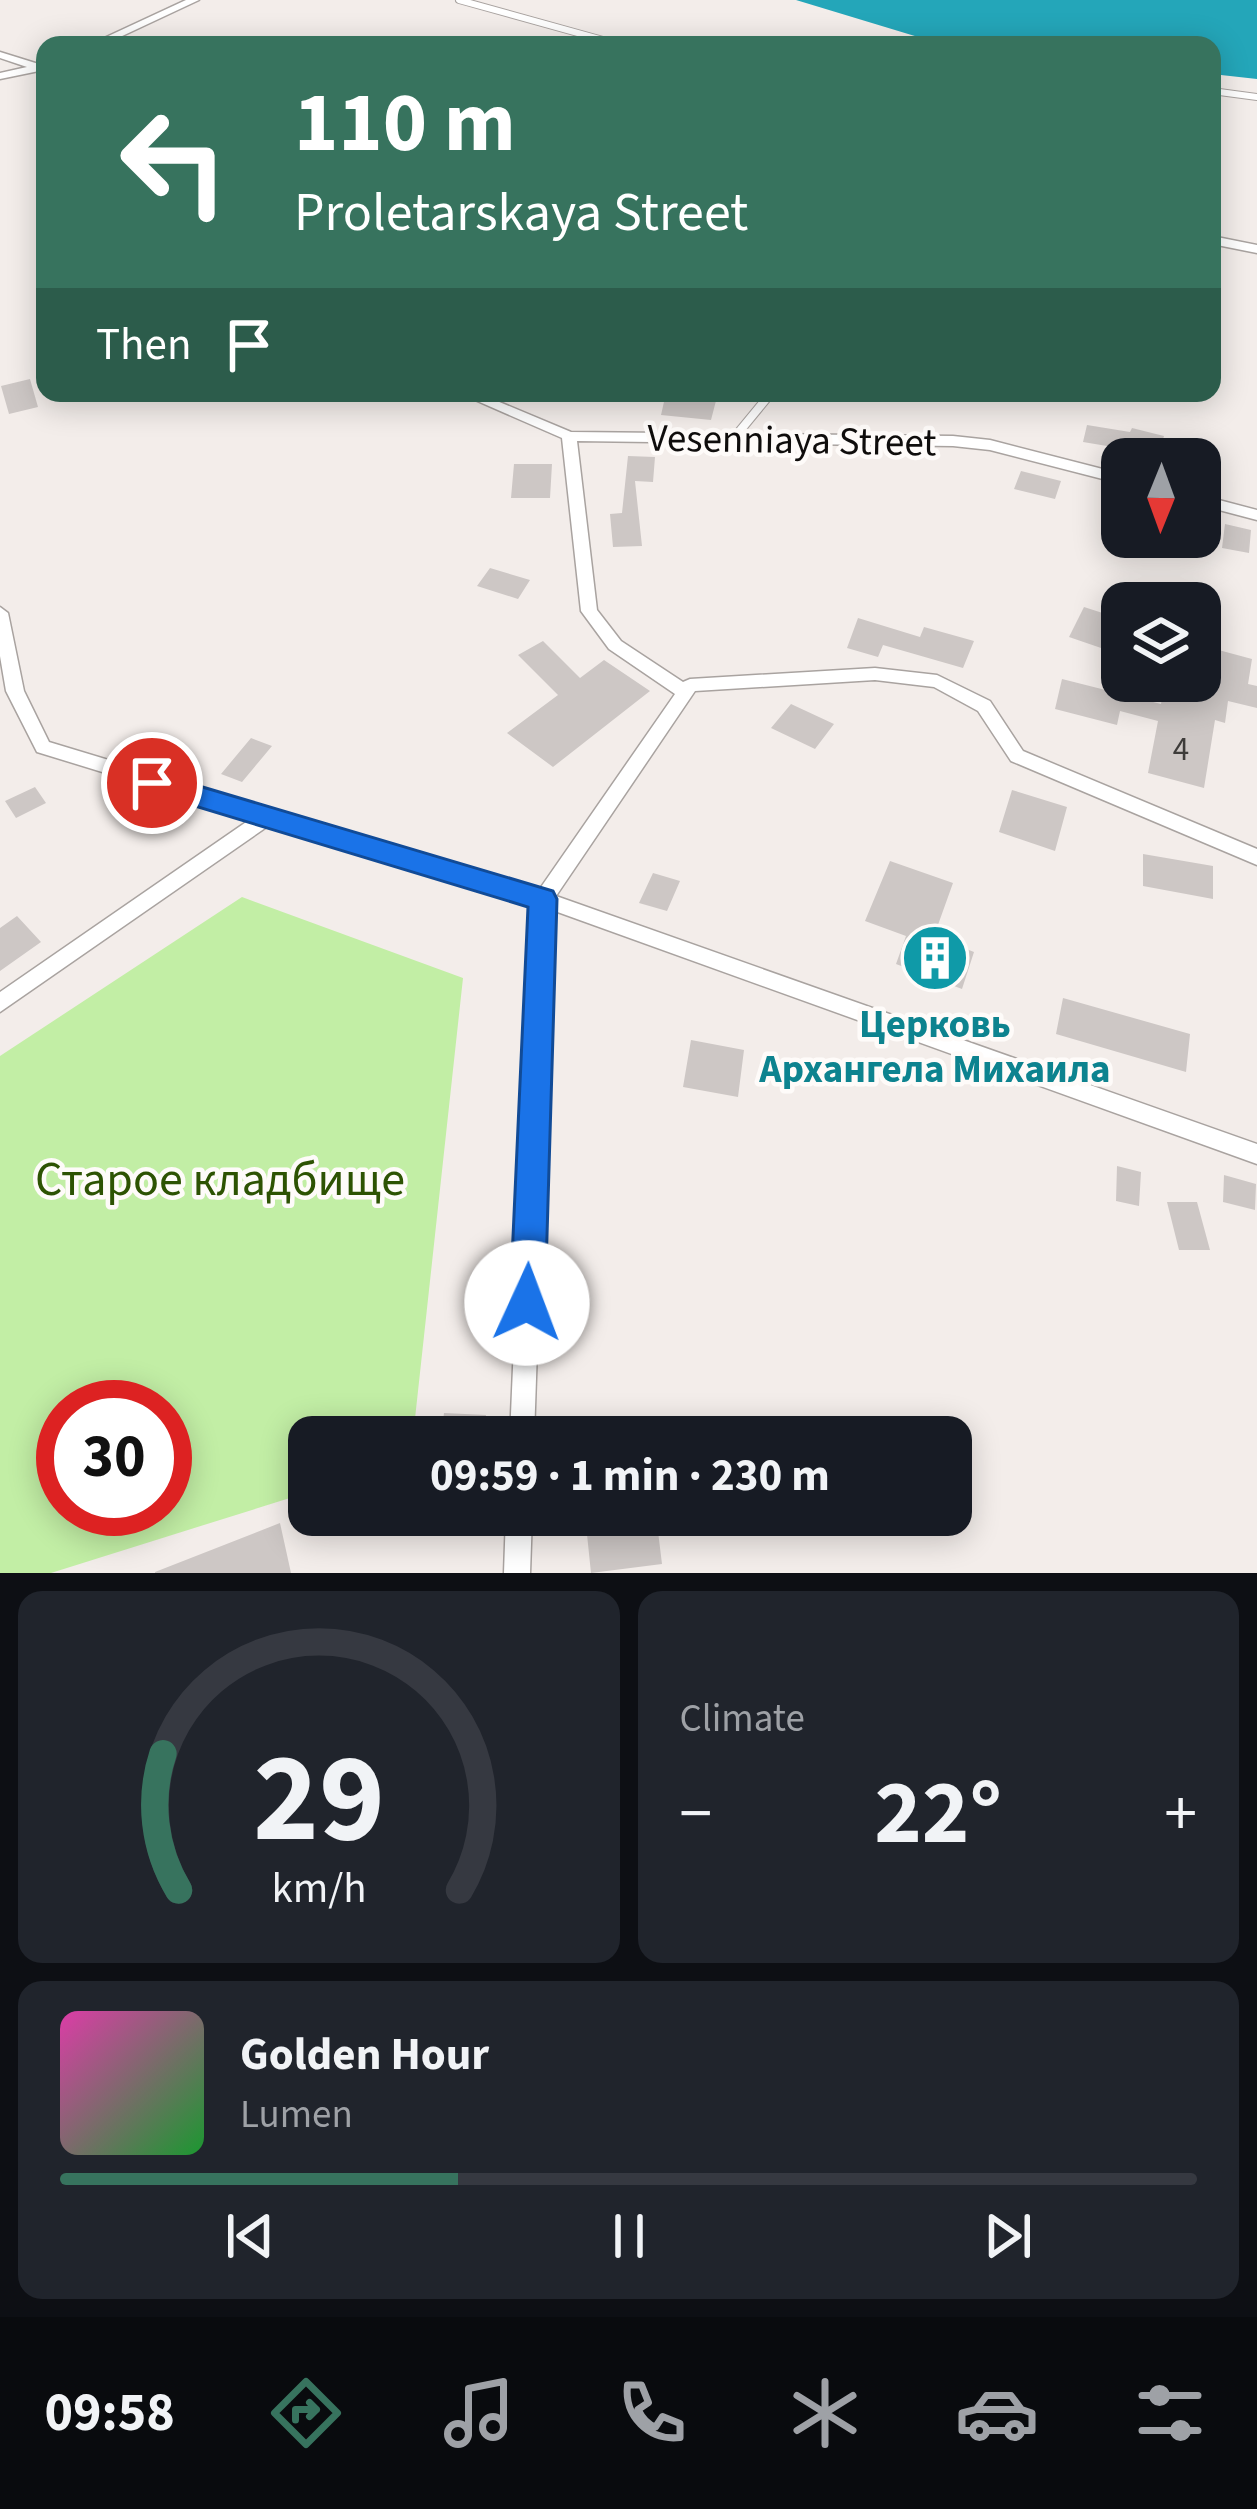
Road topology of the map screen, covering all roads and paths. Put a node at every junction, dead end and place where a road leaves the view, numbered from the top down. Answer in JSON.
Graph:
{"nodes":[{"id":1,"x":194,"y":0,"type":"edge"},
{"id":2,"x":459,"y":0,"type":"edge"},
{"id":3,"x":114,"y":36,"type":"edge"},
{"id":4,"x":589,"y":36,"type":"edge"},
{"id":5,"x":0,"y":55,"type":"edge"},
{"id":6,"x":36,"y":65,"type":"edge"},
{"id":7,"x":36,"y":68,"type":"edge"},
{"id":8,"x":0,"y":76,"type":"edge"},
{"id":9,"x":1221,"y":93,"type":"edge"},
{"id":10,"x":1257,"y":97,"type":"edge"},
{"id":11,"x":1221,"y":243,"type":"edge"},
{"id":12,"x":1257,"y":249,"type":"edge"},
{"id":13,"x":488,"y":402,"type":"edge"},
{"id":14,"x":764,"y":402,"type":"edge"},
{"id":15,"x":569,"y":436,"type":"junction"},
{"id":16,"x":734,"y":438,"type":"junction"},
{"id":17,"x":1101,"y":474,"type":"edge"},
{"id":18,"x":1221,"y":505,"type":"edge"},
{"id":19,"x":1257,"y":514,"type":"edge"},
{"id":20,"x":0,"y":613,"type":"edge"},
{"id":21,"x":685,"y":692,"type":"junction"},
{"id":22,"x":267,"y":817,"type":"junction"},
{"id":23,"x":1257,"y":856,"type":"edge"},
{"id":24,"x":543,"y":899,"type":"junction"},
{"id":25,"x":0,"y":1003,"type":"edge"},
{"id":26,"x":1257,"y":1154,"type":"edge"},
{"id":27,"x":523,"y":1416,"type":"edge"},
{"id":28,"x":518,"y":1536,"type":"edge"},
{"id":29,"x":517,"y":1573,"type":"edge"}],
"edges":[{"from":1,"to":3,"type":"street"},
{"from":2,"to":4,"type":"lane"},
{"from":5,"to":6,"type":"street"},
{"from":7,"to":8,"type":"street"},
{"from":9,"to":10,"type":"lane"},
{"from":11,"to":12,"type":"street"},
{"from":13,"to":15,"type":"street","name":"Vesenniaya Street"},
{"from":14,"to":16,"type":"lane"},
{"from":15,"to":16,"type":"street","name":"Vesenniaya Street"},
{"from":15,"to":21,"type":"street"},
{"from":16,"to":17,"type":"street","name":"Vesenniaya Street"},
{"from":18,"to":19,"type":"street"},
{"from":20,"to":22,"type":"street"},
{"from":21,"to":23,"type":"street"},
{"from":21,"to":24,"type":"street"},
{"from":22,"to":24,"type":"street"},
{"from":22,"to":25,"type":"street"},
{"from":24,"to":26,"type":"street"},
{"from":24,"to":27,"type":"street"},
{"from":28,"to":29,"type":"street"}]}
